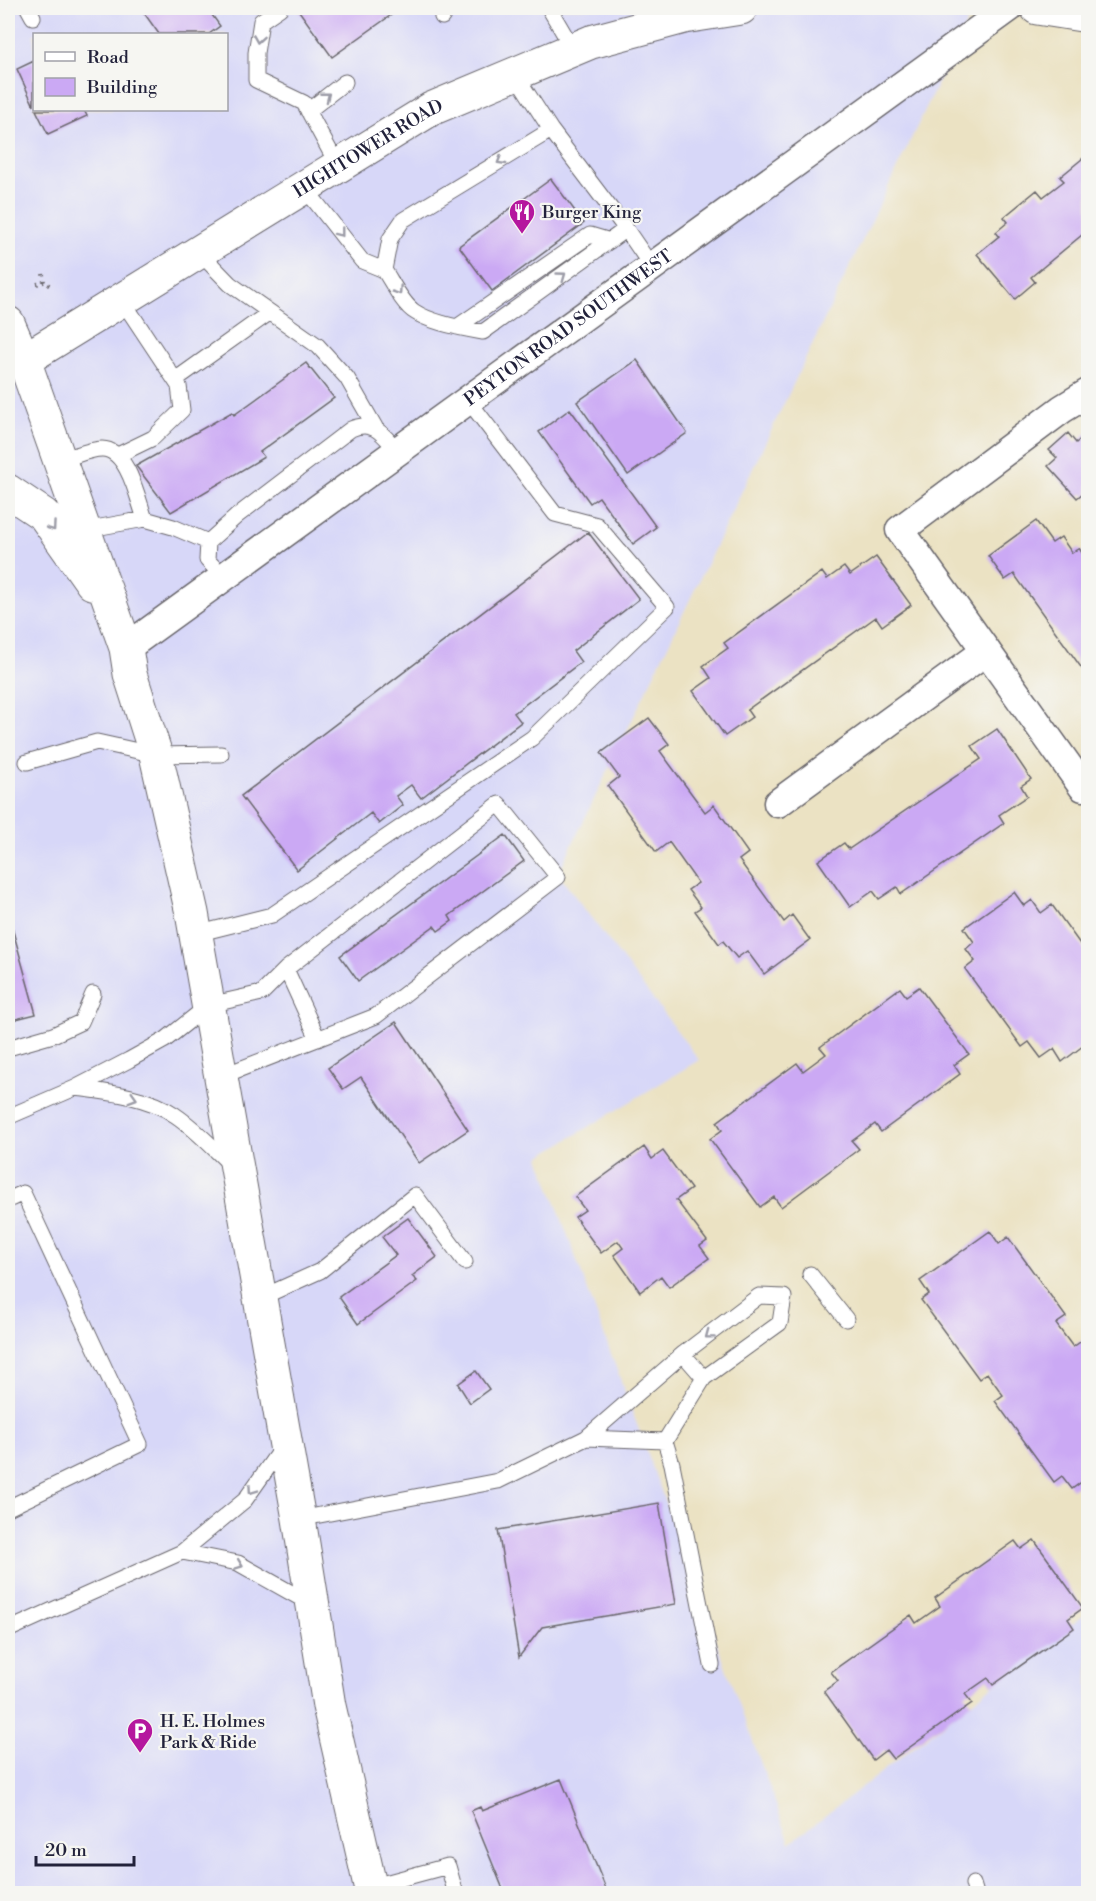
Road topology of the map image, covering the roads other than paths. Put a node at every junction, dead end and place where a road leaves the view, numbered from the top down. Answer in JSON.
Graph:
{"nodes":[{"id":1,"x":280,"y":8,"type":"edge"},
{"id":2,"x":549,"y":8,"type":"edge"},
{"id":3,"x":741,"y":8,"type":"edge"},
{"id":4,"x":1009,"y":8,"type":"edge"},
{"id":5,"x":1037,"y":8,"type":"edge"},
{"id":6,"x":1089,"y":16,"type":"edge"},
{"id":7,"x":573,"y":49,"type":"junction"},
{"id":8,"x":515,"y":74,"type":"junction"},
{"id":9,"x":345,"y":82,"type":"dead end"},
{"id":10,"x":308,"y":111,"type":"junction"},
{"id":11,"x":551,"y":130,"type":"junction"},
{"id":12,"x":338,"y":166,"type":"junction"},
{"id":13,"x":304,"y":187,"type":"junction"},
{"id":14,"x":627,"y":229,"type":"junction"},
{"id":15,"x":199,"y":252,"type":"junction"},
{"id":16,"x":652,"y":267,"type":"junction"},
{"id":17,"x":384,"y":270,"type":"junction"},
{"id":18,"x":122,"y":300,"type":"junction"},
{"id":19,"x":269,"y":313,"type":"junction"},
{"id":20,"x":8,"y":323,"type":"edge"},
{"id":21,"x":16,"y":365,"type":"edge"},
{"id":22,"x":175,"y":380,"type":"junction"},
{"id":23,"x":1089,"y":393,"type":"edge"},
{"id":24,"x":468,"y":400,"type":"junction"},
{"id":25,"x":375,"y":427,"type":"junction"},
{"id":26,"x":398,"y":451,"type":"junction"},
{"id":27,"x":118,"y":455,"type":"junction"},
{"id":28,"x":60,"y":460,"type":"junction"},
{"id":29,"x":8,"y":491,"type":"edge"},
{"id":30,"x":145,"y":519,"type":"junction"},
{"id":31,"x":84,"y":530,"type":"junction"},
{"id":32,"x":208,"y":542,"type":"junction"},
{"id":33,"x":224,"y":577,"type":"junction"},
{"id":34,"x":114,"y":613,"type":"junction"},
{"id":35,"x":126,"y":648,"type":"junction"},
{"id":36,"x":986,"y":651,"type":"junction"},
{"id":37,"x":221,"y":754,"type":"dead end"},
{"id":38,"x":156,"y":755,"type":"junction"},
{"id":39,"x":27,"y":762,"type":"dead end"},
{"id":40,"x":1083,"y":787,"type":"dead end"},
{"id":41,"x":778,"y":803,"type":"dead end"},
{"id":42,"x":196,"y":934,"type":"junction"},
{"id":43,"x":286,"y":969,"type":"junction"},
{"id":44,"x":93,"y":994,"type":"dead end"},
{"id":45,"x":209,"y":1005,"type":"junction"},
{"id":46,"x":318,"y":1039,"type":"junction"},
{"id":47,"x":8,"y":1048,"type":"edge"},
{"id":48,"x":222,"y":1076,"type":"junction"},
{"id":49,"x":75,"y":1088,"type":"junction"},
{"id":50,"x":8,"y":1117,"type":"edge"},
{"id":51,"x":238,"y":1172,"type":"junction"},
{"id":52,"x":8,"y":1200,"type":"edge"},
{"id":53,"x":465,"y":1262,"type":"dead end"},
{"id":54,"x":810,"y":1274,"type":"dead end"},
{"id":55,"x":260,"y":1298,"type":"junction"},
{"id":56,"x":846,"y":1319,"type":"dead end"},
{"id":57,"x":683,"y":1354,"type":"junction"},
{"id":58,"x":704,"y":1378,"type":"junction"},
{"id":59,"x":586,"y":1438,"type":"junction"},
{"id":60,"x":665,"y":1441,"type":"junction"},
{"id":61,"x":285,"y":1442,"type":"junction"},
{"id":62,"x":8,"y":1508,"type":"edge"},
{"id":63,"x":299,"y":1519,"type":"junction"},
{"id":64,"x":182,"y":1552,"type":"junction"},
{"id":65,"x":313,"y":1605,"type":"junction"},
{"id":66,"x":8,"y":1630,"type":"edge"},
{"id":67,"x":712,"y":1665,"type":"dead end"},
{"id":68,"x":371,"y":1890,"type":"edge"},
{"id":69,"x":456,"y":1893,"type":"edge"}],
"edges":[{"from":1,"to":10,"type":"lane","one_way":true},
{"from":2,"to":7,"type":"lane"},
{"from":3,"to":7,"type":"main road","name":"HIGHTOWER ROAD"},
{"from":4,"to":16,"type":"street","name":"PEYTON ROAD SOUTHWEST"},
{"from":5,"to":6,"type":"main road"},
{"from":7,"to":8,"type":"main road","name":"HIGHTOWER ROAD"},
{"from":8,"to":11,"type":"lane"},
{"from":8,"to":12,"type":"main road","name":"HIGHTOWER ROAD"},
{"from":10,"to":9,"type":"lane","one_way":true},
{"from":10,"to":12,"type":"lane"},
{"from":11,"to":14,"type":"lane"},
{"from":11,"to":17,"type":"lane","one_way":true},
{"from":12,"to":13,"type":"main road","name":"HIGHTOWER ROAD"},
{"from":13,"to":15,"type":"main road","name":"HIGHTOWER ROAD"},
{"from":13,"to":17,"type":"lane","one_way":true},
{"from":14,"to":16,"type":"lane"},
{"from":17,"to":14,"type":"lane","one_way":true},
{"from":15,"to":18,"type":"main road","name":"HIGHTOWER ROAD"},
{"from":15,"to":19,"type":"lane"},
{"from":16,"to":24,"type":"street","name":"PEYTON ROAD SOUTHWEST"},
{"from":18,"to":21,"type":"main road","name":"HIGHTOWER ROAD"},
{"from":18,"to":22,"type":"lane"},
{"from":19,"to":22,"type":"lane"},
{"from":19,"to":25,"type":"lane"},
{"from":20,"to":21,"type":"main road"},
{"from":21,"to":28,"type":"main road"},
{"from":22,"to":27,"type":"lane"},
{"from":23,"to":36,"type":"street"},
{"from":24,"to":26,"type":"street","name":"PEYTON ROAD SOUTHWEST"},
{"from":24,"to":42,"type":"lane"},
{"from":25,"to":26,"type":"lane"},
{"from":25,"to":32,"type":"lane"},
{"from":26,"to":33,"type":"street","name":"PEYTON ROAD SOUTHWEST"},
{"from":27,"to":28,"type":"lane"},
{"from":27,"to":30,"type":"lane"},
{"from":28,"to":31,"type":"main road"},
{"from":29,"to":34,"type":"main road","one_way":true},
{"from":30,"to":31,"type":"lane"},
{"from":30,"to":32,"type":"lane"},
{"from":31,"to":34,"type":"main road"},
{"from":32,"to":33,"type":"lane"},
{"from":33,"to":35,"type":"street","name":"PEYTON ROAD SOUTHWEST"},
{"from":34,"to":35,"type":"main road"},
{"from":35,"to":38,"type":"main road"},
{"from":36,"to":40,"type":"street"},
{"from":36,"to":41,"type":"street"},
{"from":37,"to":38,"type":"lane"},
{"from":38,"to":39,"type":"lane"},
{"from":38,"to":42,"type":"main road"},
{"from":42,"to":45,"type":"main road"},
{"from":43,"to":45,"type":"lane"},
{"from":43,"to":46,"type":"lane"},
{"from":43,"to":46,"type":"lane"},
{"from":44,"to":47,"type":"lane"},
{"from":45,"to":48,"type":"main road"},
{"from":45,"to":49,"type":"lane"},
{"from":46,"to":48,"type":"lane"},
{"from":48,"to":51,"type":"main road"},
{"from":49,"to":50,"type":"lane"},
{"from":49,"to":51,"type":"lane","one_way":true},
{"from":51,"to":55,"type":"main road"},
{"from":52,"to":62,"type":"lane"},
{"from":53,"to":55,"type":"lane"},
{"from":54,"to":56,"type":"lane"},
{"from":55,"to":61,"type":"main road"},
{"from":57,"to":58,"type":"lane"},
{"from":58,"to":57,"type":"lane","one_way":true},
{"from":57,"to":59,"type":"lane"},
{"from":58,"to":60,"type":"lane"},
{"from":59,"to":60,"type":"lane"},
{"from":59,"to":63,"type":"lane"},
{"from":60,"to":67,"type":"lane"},
{"from":61,"to":63,"type":"main road"},
{"from":61,"to":64,"type":"lane","one_way":true},
{"from":63,"to":65,"type":"main road"},
{"from":64,"to":65,"type":"lane","one_way":true},
{"from":64,"to":66,"type":"lane"},
{"from":65,"to":68,"type":"main road"},
{"from":68,"to":69,"type":"lane"}]}
